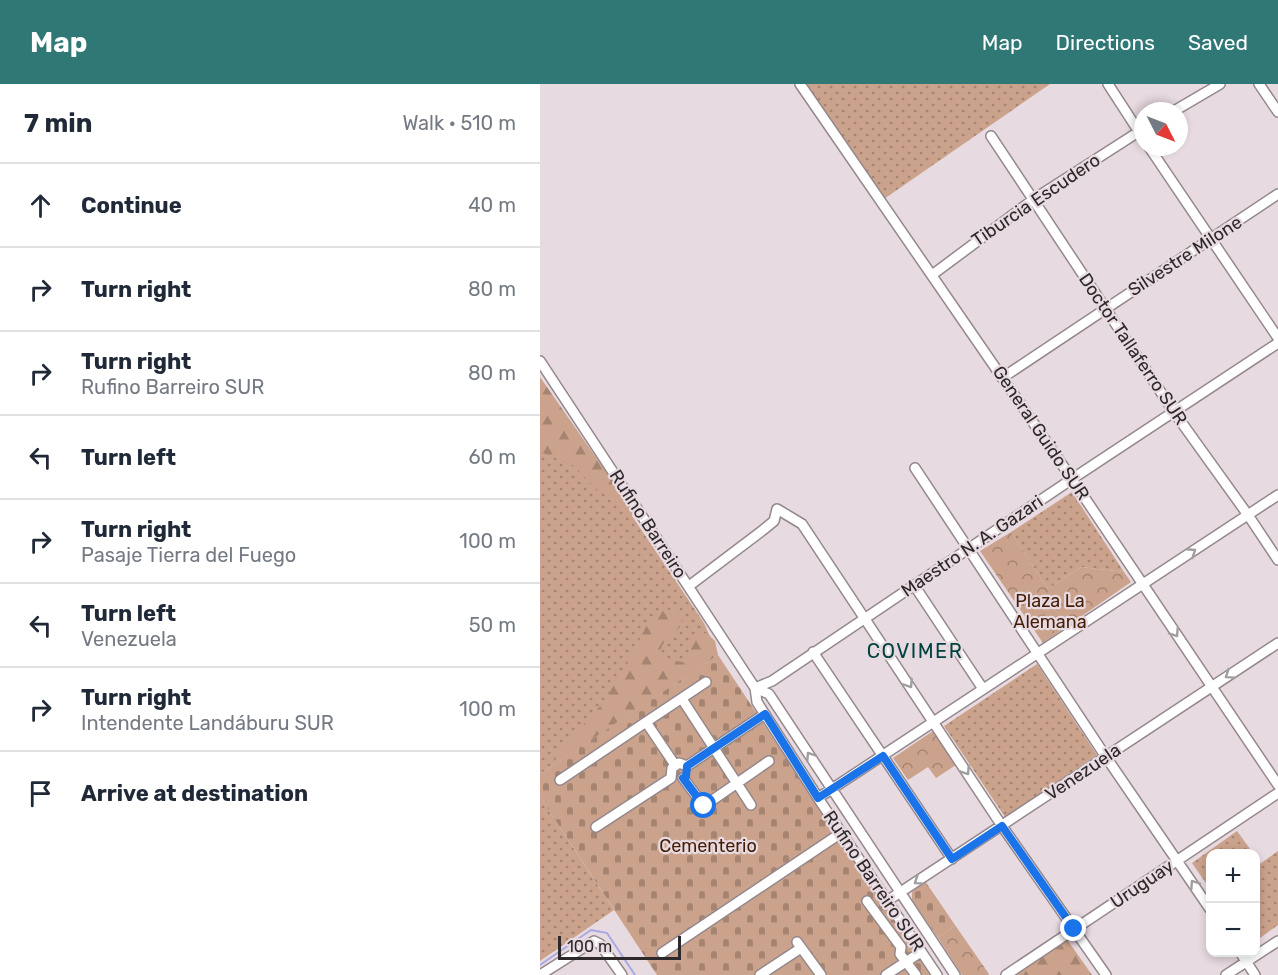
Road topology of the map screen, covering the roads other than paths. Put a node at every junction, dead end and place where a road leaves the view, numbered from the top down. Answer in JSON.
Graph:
{"nodes":[{"id":1,"x":800,"y":84,"type":"edge"},
{"id":2,"x":1108,"y":84,"type":"edge"},
{"id":3,"x":1220,"y":84,"type":"edge"},
{"id":4,"x":1259,"y":84,"type":"edge"},
{"id":5,"x":1188,"y":103,"type":"edge"},
{"id":6,"x":1278,"y":112,"type":"edge"},
{"id":7,"x":1134,"y":121,"type":"edge"},
{"id":8,"x":991,"y":136,"type":"dead end"},
{"id":9,"x":1134,"y":138,"type":"edge"},
{"id":10,"x":1155,"y":156,"type":"edge"},
{"id":11,"x":1278,"y":194,"type":"edge"},
{"id":12,"x":1034,"y":199,"type":"junction"},
{"id":13,"x":1211,"y":239,"type":"junction"},
{"id":14,"x":932,"y":275,"type":"junction"},
{"id":15,"x":1106,"y":308,"type":"junction"},
{"id":16,"x":1278,"y":338,"type":"edge"},
{"id":17,"x":1278,"y":343,"type":"edge"},
{"id":18,"x":540,"y":361,"type":"edge"},
{"id":19,"x":1002,"y":378,"type":"junction"},
{"id":20,"x":1174,"y":412,"type":"junction"},
{"id":21,"x":915,"y":468,"type":"dead end"},
{"id":22,"x":1072,"y":479,"type":"junction"},
{"id":23,"x":1278,"y":495,"type":"edge"},
{"id":24,"x":1248,"y":515,"type":"junction"},
{"id":25,"x":968,"y":549,"type":"junction"},
{"id":26,"x":1278,"y":560,"type":"edge"},
{"id":27,"x":1143,"y":584,"type":"junction"},
{"id":28,"x":914,"y":585,"type":"junction"},
{"id":29,"x":689,"y":586,"type":"junction"},
{"id":30,"x":866,"y":617,"type":"junction"},
{"id":31,"x":1278,"y":643,"type":"edge"},
{"id":32,"x":813,"y":652,"type":"junction"},
{"id":33,"x":1037,"y":654,"type":"junction"},
{"id":34,"x":706,"y":682,"type":"dead end"},
{"id":35,"x":1211,"y":687,"type":"junction"},
{"id":36,"x":754,"y":688,"type":"junction"},
{"id":37,"x":983,"y":689,"type":"junction"},
{"id":38,"x":682,"y":699,"type":"junction"},
{"id":39,"x":765,"y":714,"type":"junction"},
{"id":40,"x":646,"y":722,"type":"junction"},
{"id":41,"x":934,"y":722,"type":"junction"},
{"id":42,"x":714,"y":748,"type":"junction"},
{"id":43,"x":883,"y":756,"type":"junction"},
{"id":44,"x":1106,"y":757,"type":"junction"},
{"id":45,"x":769,"y":761,"type":"dead end"},
{"id":46,"x":675,"y":765,"type":"junction"},
{"id":47,"x":687,"y":766,"type":"junction"},
{"id":48,"x":671,"y":778,"type":"junction"},
{"id":49,"x":683,"y":778,"type":"junction"},
{"id":50,"x":560,"y":780,"type":"dead end"},
{"id":51,"x":737,"y":783,"type":"junction"},
{"id":52,"x":1278,"y":785,"type":"edge"},
{"id":53,"x":832,"y":789,"type":"junction"},
{"id":54,"x":1278,"y":793,"type":"edge"},
{"id":55,"x":818,"y":798,"type":"junction"},
{"id":56,"x":751,"y":805,"type":"dead end"},
{"id":57,"x":1002,"y":826,"type":"junction"},
{"id":58,"x":596,"y":827,"type":"dead end"},
{"id":59,"x":841,"y":833,"type":"junction"},
{"id":60,"x":952,"y":859,"type":"junction"},
{"id":61,"x":1178,"y":860,"type":"junction"},
{"id":62,"x":900,"y":893,"type":"junction"},
{"id":63,"x":867,"y":901,"type":"dead end"},
{"id":64,"x":887,"y":902,"type":"junction"},
{"id":65,"x":1206,"y":903,"type":"edge"},
{"id":66,"x":1074,"y":929,"type":"junction"},
{"id":67,"x":1278,"y":941,"type":"edge"},
{"id":68,"x":921,"y":952,"type":"junction"},
{"id":69,"x":662,"y":953,"type":"dead end"},
{"id":70,"x":1243,"y":957,"type":"edge"},
{"id":71,"x":906,"y":962,"type":"junction"},
{"id":72,"x":1246,"y":962,"type":"junction"},
{"id":73,"x":540,"y":975,"type":"edge"},
{"id":74,"x":622,"y":975,"type":"edge"},
{"id":75,"x":760,"y":975,"type":"edge"},
{"id":76,"x":821,"y":975,"type":"edge"},
{"id":77,"x":886,"y":975,"type":"edge"},
{"id":78,"x":916,"y":975,"type":"edge"},
{"id":79,"x":937,"y":975,"type":"edge"},
{"id":80,"x":955,"y":975,"type":"edge"},
{"id":81,"x":1006,"y":975,"type":"edge"},
{"id":82,"x":1106,"y":975,"type":"edge"},
{"id":83,"x":1226,"y":975,"type":"edge"},
{"id":84,"x":1255,"y":975,"type":"edge"}],
"edges":[{"from":1,"to":14,"type":"street","name":"General Guido SUR"},
{"from":2,"to":7,"type":"street"},
{"from":3,"to":5,"type":"street"},
{"from":4,"to":6,"type":"street"},
{"from":8,"to":12,"type":"street","name":"Doctor Tallaferro SUR"},
{"from":9,"to":12,"type":"street","name":"Tiburcia Escudero"},
{"from":10,"to":13,"type":"street"},
{"from":11,"to":13,"type":"street","name":"Silvestre Milone"},
{"from":12,"to":14,"type":"street","name":"Tiburcia Escudero"},
{"from":12,"to":15,"type":"street","name":"Doctor Tallaferro SUR"},
{"from":13,"to":15,"type":"street","name":"Silvestre Milone"},
{"from":13,"to":16,"type":"street"},
{"from":14,"to":19,"type":"street","name":"General Guido SUR"},
{"from":15,"to":19,"type":"street","name":"Silvestre Milone"},
{"from":15,"to":20,"type":"street","name":"Doctor Tallaferro SUR"},
{"from":17,"to":20,"type":"street","name":"Maestro N. A. Gazari"},
{"from":18,"to":29,"type":"street","name":"Rufino Barreiro"},
{"from":19,"to":22,"type":"street","name":"General Guido SUR"},
{"from":20,"to":22,"type":"street","name":"Maestro N. A. Gazari"},
{"from":20,"to":24,"type":"street","name":"Doctor Tallaferro SUR"},
{"from":21,"to":25,"type":"street"},
{"from":22,"to":25,"type":"street","name":"Maestro N. A. Gazari"},
{"from":22,"to":27,"type":"street","name":"General Guido SUR"},
{"from":23,"to":24,"type":"street"},
{"from":24,"to":26,"type":"street","name":"Doctor Tallaferro SUR"},
{"from":27,"to":24,"type":"street","one_way":true},
{"from":25,"to":28,"type":"street","name":"Maestro N. A. Gazari"},
{"from":25,"to":33,"type":"street"},
{"from":27,"to":33,"type":"street"},
{"from":27,"to":35,"type":"street","name":"General Guido SUR","one_way":true},
{"from":28,"to":30,"type":"street","name":"Maestro N. A. Gazari"},
{"from":28,"to":37,"type":"street"},
{"from":29,"to":30,"type":"street"},
{"from":29,"to":36,"type":"street","name":"Rufino Barreiro"},
{"from":30,"to":32,"type":"street","name":"Maestro N. A. Gazari"},
{"from":30,"to":41,"type":"street","one_way":true},
{"from":31,"to":35,"type":"street","name":"Venezuela","one_way":true},
{"from":32,"to":36,"type":"street","name":"Maestro N. A. Gazari"},
{"from":32,"to":43,"type":"street"},
{"from":33,"to":37,"type":"street"},
{"from":33,"to":44,"type":"street"},
{"from":34,"to":38,"type":"street"},
{"from":35,"to":44,"type":"street","name":"Venezuela"},
{"from":35,"to":52,"type":"street","name":"General Guido SUR"},
{"from":36,"to":39,"type":"street","name":"Rufino Barreiro SUR"},
{"from":53,"to":36,"type":"street","name":"Rufino Barreiro SUR","one_way":true},
{"from":37,"to":41,"type":"street"},
{"from":38,"to":40,"type":"street"},
{"from":38,"to":42,"type":"street"},
{"from":39,"to":42,"type":"street"},
{"from":39,"to":55,"type":"street","name":"Rufino Barreiro SUR"},
{"from":40,"to":46,"type":"street"},
{"from":40,"to":50,"type":"street"},
{"from":41,"to":43,"type":"street"},
{"from":41,"to":57,"type":"street","one_way":true},
{"from":42,"to":47,"type":"street"},
{"from":42,"to":51,"type":"street"},
{"from":43,"to":53,"type":"street"},
{"from":43,"to":60,"type":"street"},
{"from":44,"to":57,"type":"street","name":"Venezuela"},
{"from":44,"to":61,"type":"street"},
{"from":45,"to":51,"type":"street"},
{"from":46,"to":47,"type":"street"},
{"from":46,"to":48,"type":"street"},
{"from":47,"to":49,"type":"street"},
{"from":48,"to":49,"type":"street"},
{"from":48,"to":58,"type":"street"},
{"from":49,"to":51,"type":"street"},
{"from":51,"to":56,"type":"street"},
{"from":53,"to":55,"type":"street"},
{"from":53,"to":62,"type":"street","name":"Rufino Barreiro SUR"},
{"from":54,"to":61,"type":"street","name":"Uruguay"},
{"from":55,"to":59,"type":"street","name":"Rufino Barreiro SUR"},
{"from":57,"to":60,"type":"street","name":"Venezuela"},
{"from":57,"to":66,"type":"street"},
{"from":59,"to":64,"type":"street","name":"Rufino Barreiro SUR"},
{"from":59,"to":69,"type":"street"},
{"from":60,"to":62,"type":"street","name":"Venezuela","one_way":true},
{"from":65,"to":61,"type":"street","one_way":true},
{"from":61,"to":66,"type":"street","name":"Uruguay"},
{"from":62,"to":64,"type":"street","name":"Venezuela"},
{"from":62,"to":80,"type":"street","name":"Rufino Barreiro SUR"},
{"from":63,"to":71,"type":"street"},
{"from":64,"to":68,"type":"street","name":"Rufino Barreiro SUR"},
{"from":66,"to":81,"type":"street","name":"Uruguay"},
{"from":66,"to":82,"type":"street"},
{"from":67,"to":72,"type":"street"},
{"from":68,"to":71,"type":"street"},
{"from":68,"to":79,"type":"street","name":"Rufino Barreiro SUR"},
{"from":70,"to":72,"type":"street"},
{"from":71,"to":77,"type":"street"},
{"from":71,"to":78,"type":"street"},
{"from":72,"to":83,"type":"street"},
{"from":72,"to":84,"type":"street"},
{"from":73,"to":74,"type":"street"},
{"from":75,"to":76,"type":"street"}]}
